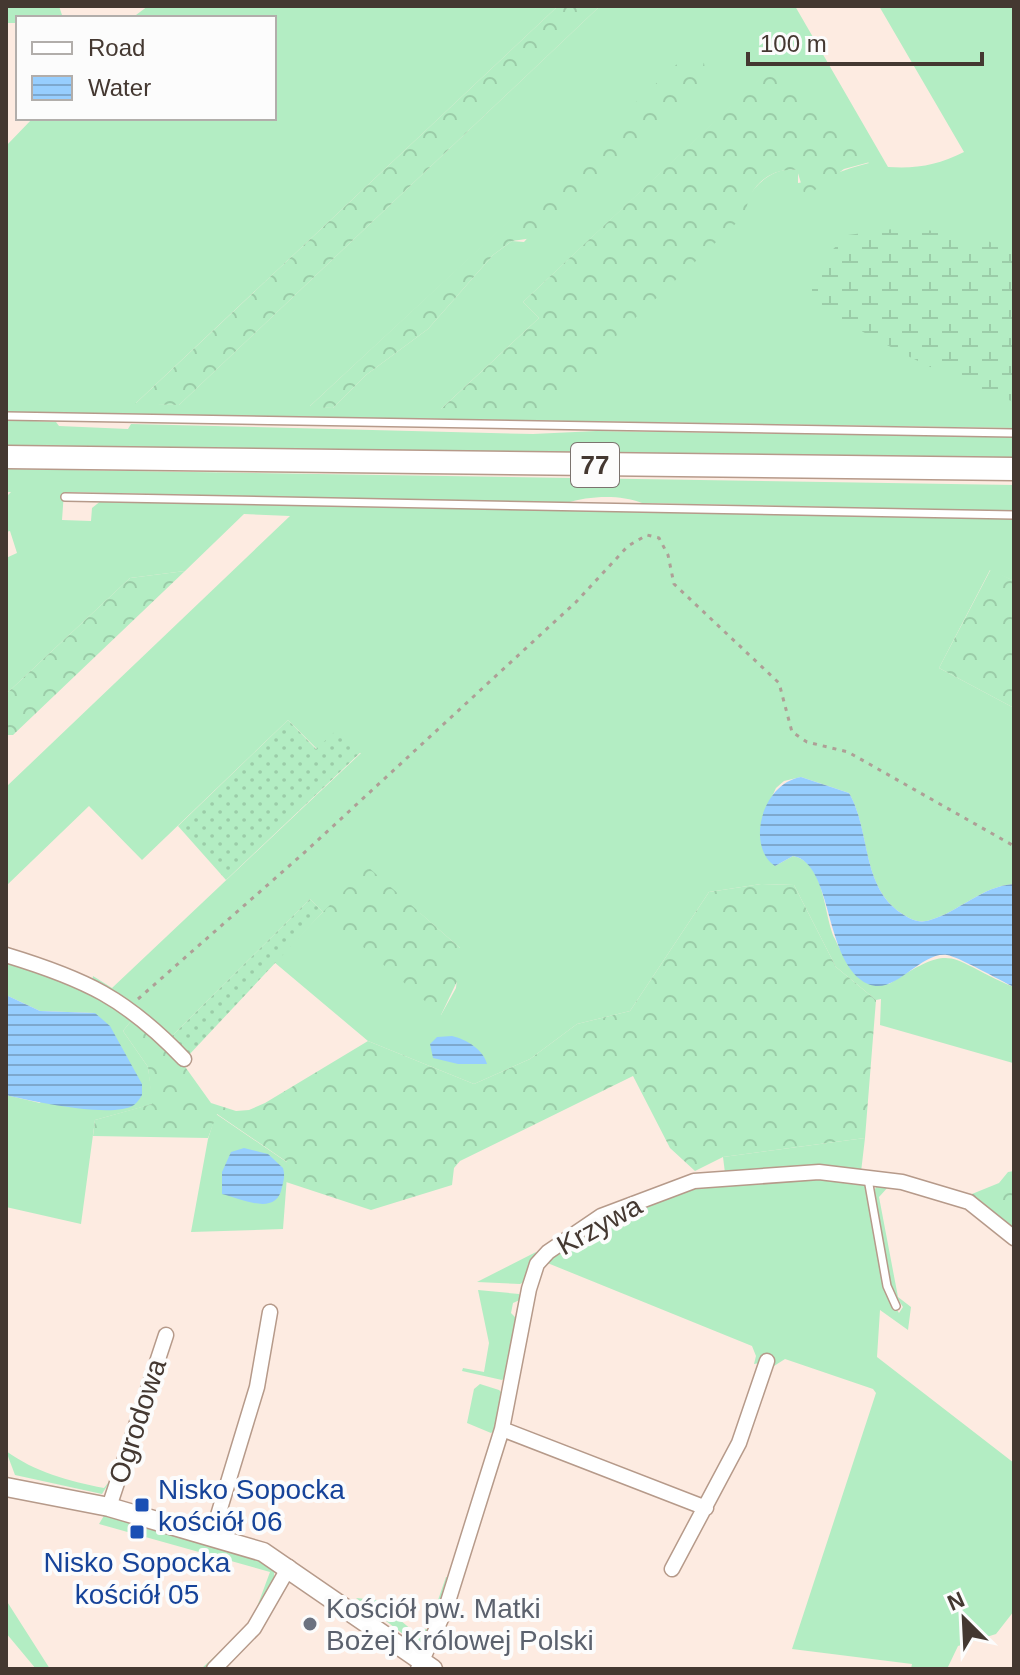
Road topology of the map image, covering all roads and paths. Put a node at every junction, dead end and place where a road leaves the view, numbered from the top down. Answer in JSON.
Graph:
{"nodes":[{"id":1,"x":6,"y":416,"type":"edge"},
{"id":2,"x":1014,"y":433,"type":"edge"},
{"id":3,"x":6,"y":457,"type":"edge"},
{"id":4,"x":1014,"y":469,"type":"edge"},
{"id":5,"x":65,"y":497,"type":"dead end"},
{"id":6,"x":1014,"y":515,"type":"edge"},
{"id":7,"x":1014,"y":846,"type":"edge"},
{"id":8,"x":6,"y":955,"type":"edge"},
{"id":9,"x":129,"y":1007,"type":"junction"},
{"id":10,"x":184,"y":1059,"type":"dead end"},
{"id":11,"x":868,"y":1177,"type":"junction"},
{"id":12,"x":1014,"y":1238,"type":"edge"},
{"id":13,"x":896,"y":1306,"type":"dead end"},
{"id":14,"x":270,"y":1312,"type":"dead end"},
{"id":15,"x":166,"y":1335,"type":"dead end"},
{"id":16,"x":767,"y":1361,"type":"dead end"},
{"id":17,"x":502,"y":1429,"type":"junction"},
{"id":18,"x":6,"y":1483,"type":"edge"},
{"id":19,"x":109,"y":1507,"type":"junction"},
{"id":20,"x":706,"y":1508,"type":"junction"},
{"id":21,"x":212,"y":1535,"type":"junction"},
{"id":22,"x":289,"y":1567,"type":"junction"},
{"id":23,"x":672,"y":1569,"type":"dead end"},
{"id":24,"x":425,"y":1667,"type":"edge"},
{"id":25,"x":214,"y":1669,"type":"edge"}],
"edges":[{"from":1,"to":2,"type":"lane"},
{"from":3,"to":4,"type":"main road","number":"77"},
{"from":5,"to":6,"type":"lane"},
{"from":7,"to":9,"type":"path"},
{"from":8,"to":9,"type":"street"},
{"from":9,"to":10,"type":"street"},
{"from":11,"to":12,"type":"street","name":"Krzywa"},
{"from":11,"to":13,"type":"lane"},
{"from":11,"to":17,"type":"street","name":"Krzywa"},
{"from":14,"to":21,"type":"street"},
{"from":15,"to":19,"type":"street","name":"Ogrodowa"},
{"from":16,"to":20,"type":"street"},
{"from":17,"to":20,"type":"street"},
{"from":17,"to":24,"type":"street","name":"Krzywa"},
{"from":18,"to":19,"type":"street"},
{"from":19,"to":21,"type":"street"},
{"from":20,"to":23,"type":"street"},
{"from":21,"to":22,"type":"street"},
{"from":22,"to":24,"type":"street"},
{"from":22,"to":25,"type":"street"}]}
